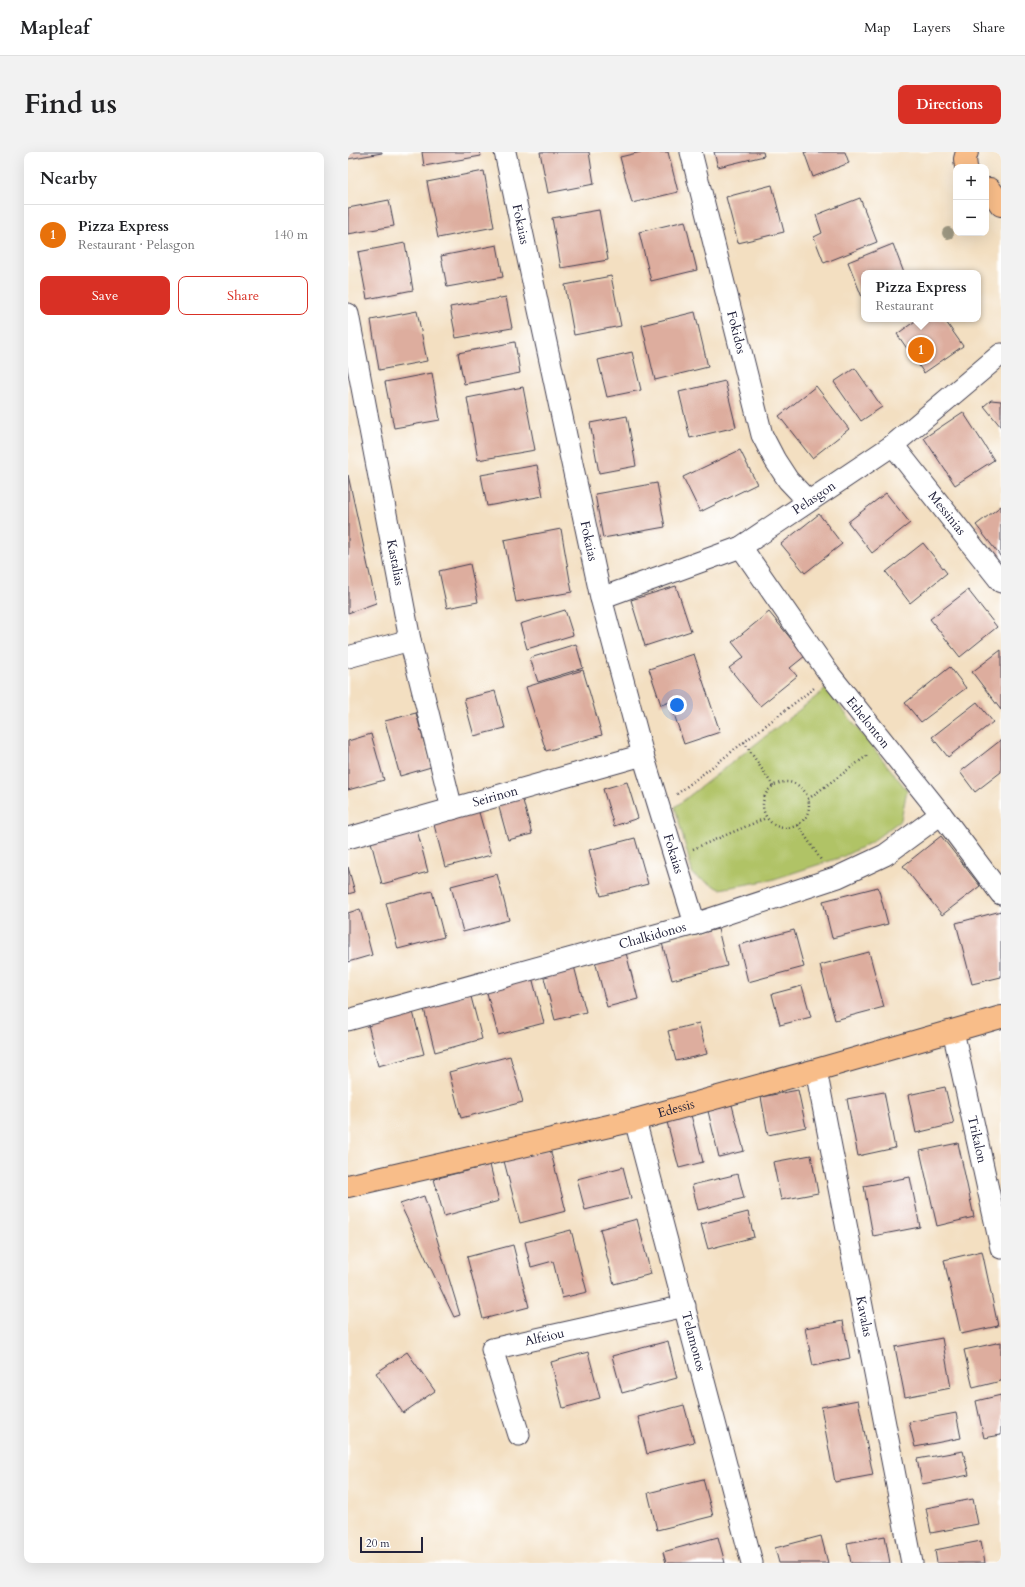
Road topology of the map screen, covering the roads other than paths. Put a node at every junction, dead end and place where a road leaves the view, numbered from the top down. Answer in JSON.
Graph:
{"nodes":[{"id":1,"x":505,"y":152,"type":"edge"},
{"id":2,"x":691,"y":152,"type":"edge"},
{"id":3,"x":967,"y":152,"type":"edge"},
{"id":4,"x":966,"y":164,"type":"edge"},
{"id":5,"x":348,"y":314,"type":"edge"},
{"id":6,"x":1001,"y":354,"type":"edge"},
{"id":7,"x":893,"y":445,"type":"junction"},
{"id":8,"x":808,"y":501,"type":"junction"},
{"id":9,"x":741,"y":547,"type":"junction"},
{"id":10,"x":1001,"y":582,"type":"edge"},
{"id":11,"x":601,"y":598,"type":"junction"},
{"id":12,"x":410,"y":640,"type":"junction"},
{"id":13,"x":348,"y":657,"type":"edge"},
{"id":14,"x":643,"y":756,"type":"junction"},
{"id":15,"x":452,"y":809,"type":"junction"},
{"id":16,"x":941,"y":814,"type":"junction"},
{"id":17,"x":348,"y":838,"type":"edge"},
{"id":18,"x":1001,"y":894,"type":"edge"},
{"id":19,"x":695,"y":924,"type":"junction"},
{"id":20,"x":1001,"y":1016,"type":"edge"},
{"id":21,"x":348,"y":1020,"type":"edge"},
{"id":22,"x":953,"y":1031,"type":"junction"},
{"id":23,"x":816,"y":1070,"type":"junction"},
{"id":24,"x":635,"y":1120,"type":"junction"},
{"id":25,"x":348,"y":1186,"type":"edge"},
{"id":26,"x":1001,"y":1248,"type":"edge"},
{"id":27,"x":685,"y":1306,"type":"junction"},
{"id":28,"x":519,"y":1436,"type":"dead end"},
{"id":29,"x":752,"y":1563,"type":"edge"},
{"id":30,"x":912,"y":1563,"type":"edge"}],
"edges":[{"from":1,"to":11,"type":"street","name":"Fokaias"},
{"from":2,"to":8,"type":"street","name":"Fokidos"},
{"from":3,"to":4,"type":"main road"},
{"from":5,"to":12,"type":"street","name":"Kastalias"},
{"from":6,"to":7,"type":"street","name":"Pelasgon"},
{"from":7,"to":8,"type":"street","name":"Pelasgon"},
{"from":7,"to":10,"type":"street","name":"Messinias"},
{"from":8,"to":9,"type":"street","name":"Pelasgon"},
{"from":9,"to":11,"type":"street","name":"Pelasgon"},
{"from":9,"to":16,"type":"street","name":"Ethelonton"},
{"from":11,"to":14,"type":"street","name":"Fokaias"},
{"from":12,"to":13,"type":"street"},
{"from":12,"to":15,"type":"street","name":"Kastalias"},
{"from":14,"to":15,"type":"street","name":"Seirinon"},
{"from":14,"to":19,"type":"street","name":"Fokaias"},
{"from":15,"to":17,"type":"street","name":"Seirinon"},
{"from":16,"to":18,"type":"street","name":"Ethelonton"},
{"from":16,"to":19,"type":"street","name":"Chalkidonos"},
{"from":19,"to":21,"type":"street","name":"Chalkidonos"},
{"from":20,"to":22,"type":"main road","name":"Edessis"},
{"from":22,"to":23,"type":"main road","name":"Edessis"},
{"from":22,"to":26,"type":"street","name":"Trikalon"},
{"from":23,"to":24,"type":"main road","name":"Edessis"},
{"from":23,"to":30,"type":"street","name":"Kavalas"},
{"from":24,"to":25,"type":"main road","name":"Edessis"},
{"from":24,"to":27,"type":"street","name":"Telamonos"},
{"from":27,"to":28,"type":"street","name":"Alfeiou"},
{"from":27,"to":29,"type":"street","name":"Telamonos"}]}
